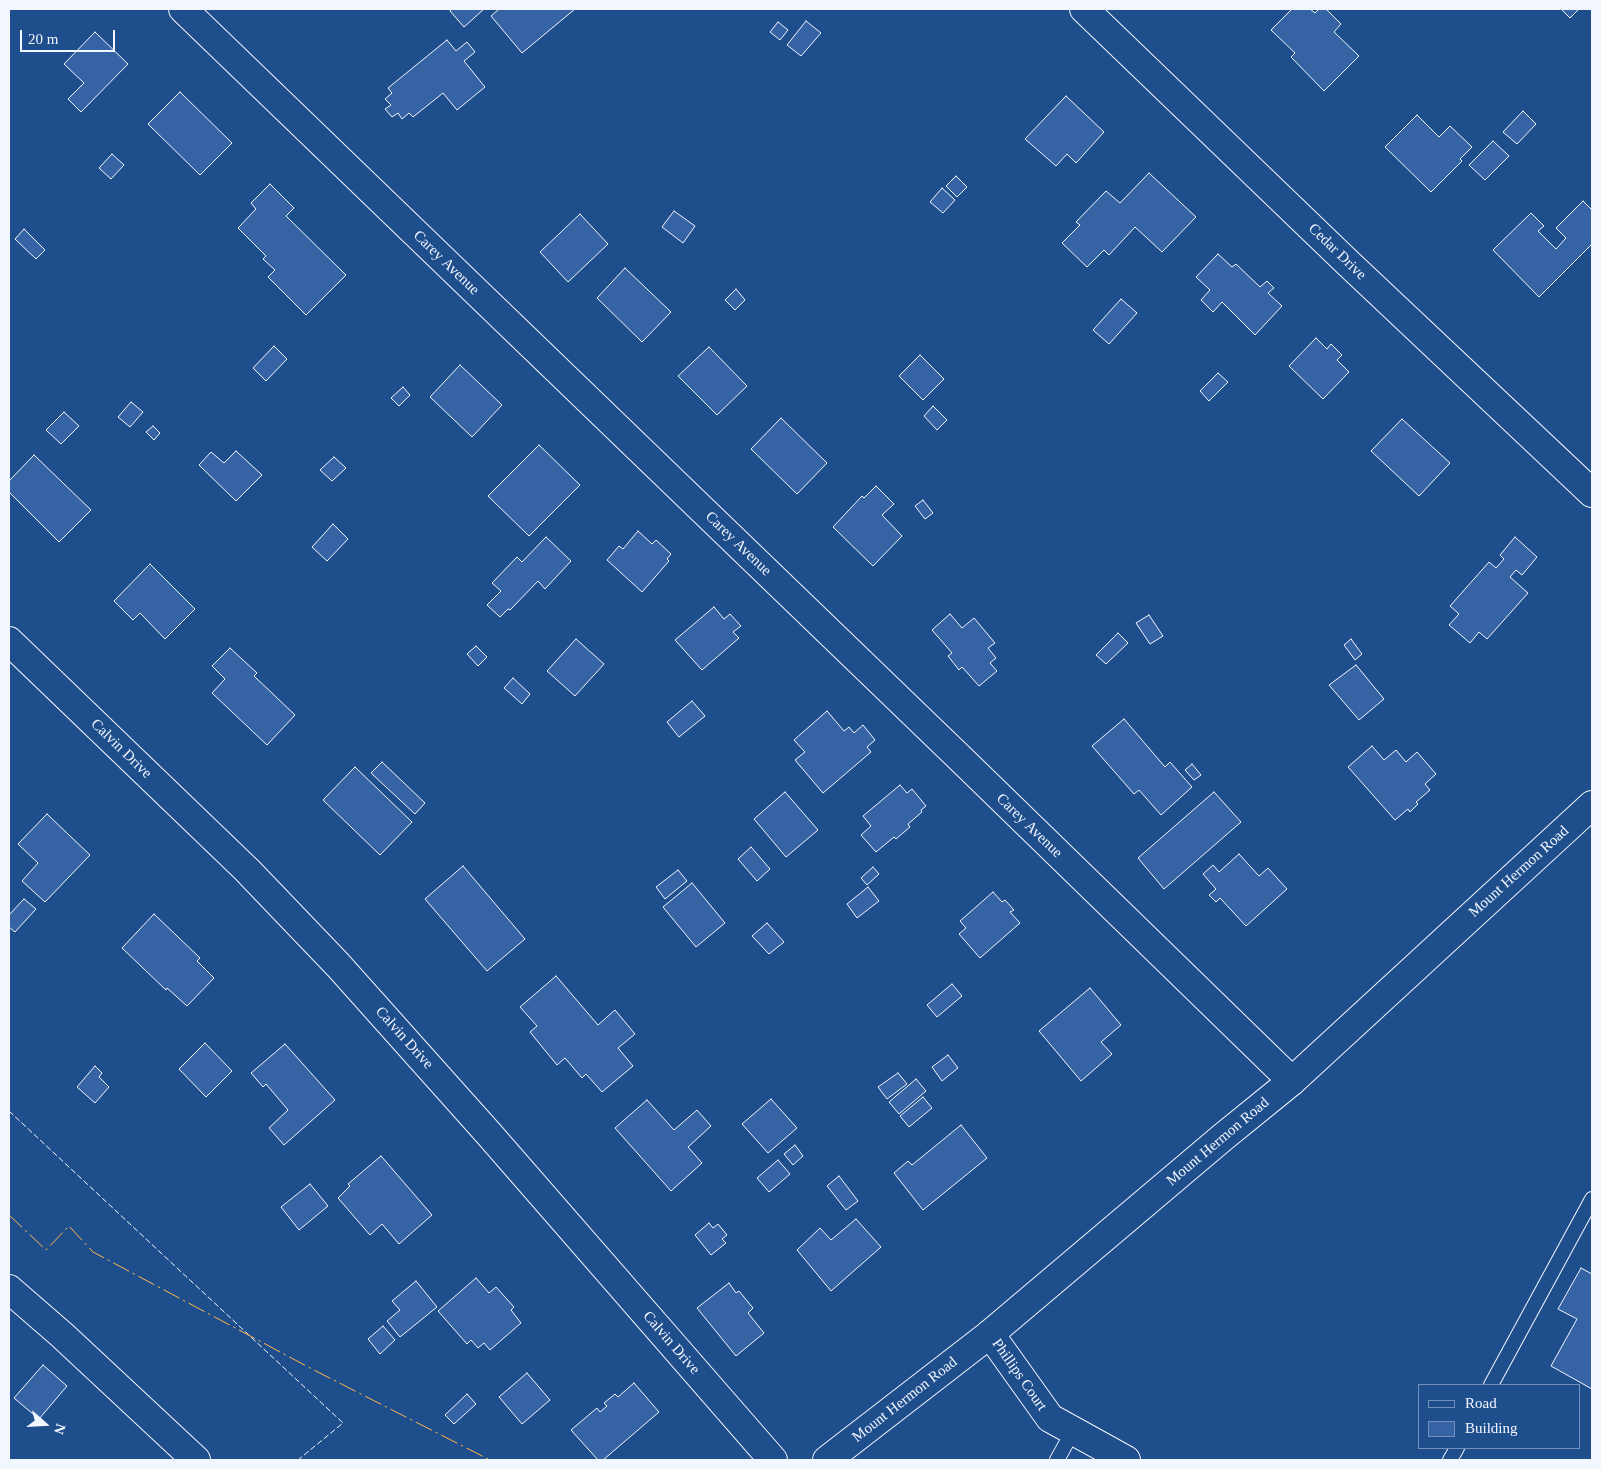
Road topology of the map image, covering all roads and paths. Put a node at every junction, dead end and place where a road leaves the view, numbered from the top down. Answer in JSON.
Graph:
{"nodes":[{"id":1,"x":183,"y":9,"type":"edge"},
{"id":2,"x":1084,"y":9,"type":"edge"},
{"id":3,"x":1592,"y":493,"type":"edge"},
{"id":4,"x":9,"y":641,"type":"edge"},
{"id":5,"x":1592,"y":805,"type":"edge"},
{"id":6,"x":1292,"y":1081,"type":"junction"},
{"id":7,"x":1592,"y":1199,"type":"edge"},
{"id":8,"x":9,"y":1289,"type":"edge"},
{"id":9,"x":990,"y":1334,"type":"junction"},
{"id":10,"x":1492,"y":1384,"type":"edge"},
{"id":11,"x":1073,"y":1431,"type":"junction"},
{"id":12,"x":1456,"y":1449,"type":"edge"},
{"id":13,"x":196,"y":1460,"type":"edge"},
{"id":14,"x":773,"y":1460,"type":"edge"},
{"id":15,"x":827,"y":1460,"type":"edge"},
{"id":16,"x":1057,"y":1460,"type":"edge"},
{"id":17,"x":1126,"y":1460,"type":"edge"},
{"id":18,"x":1450,"y":1460,"type":"edge"}],
"edges":[{"from":1,"to":6,"type":"street","name":"Carey Avenue"},
{"from":2,"to":3,"type":"street","name":"Cedar Drive"},
{"from":4,"to":14,"type":"street","name":"Calvin Drive"},
{"from":5,"to":6,"type":"street","name":"Mount Hermon Road"},
{"from":6,"to":9,"type":"street","name":"Mount Hermon Road"},
{"from":7,"to":10,"type":"lane"},
{"from":8,"to":13,"type":"street"},
{"from":9,"to":11,"type":"street","name":"Phillips Court"},
{"from":9,"to":15,"type":"street","name":"Mount Hermon Road"},
{"from":11,"to":16,"type":"lane"},
{"from":11,"to":17,"type":"street","name":"Phillips Court"},
{"from":12,"to":18,"type":"lane"}]}
